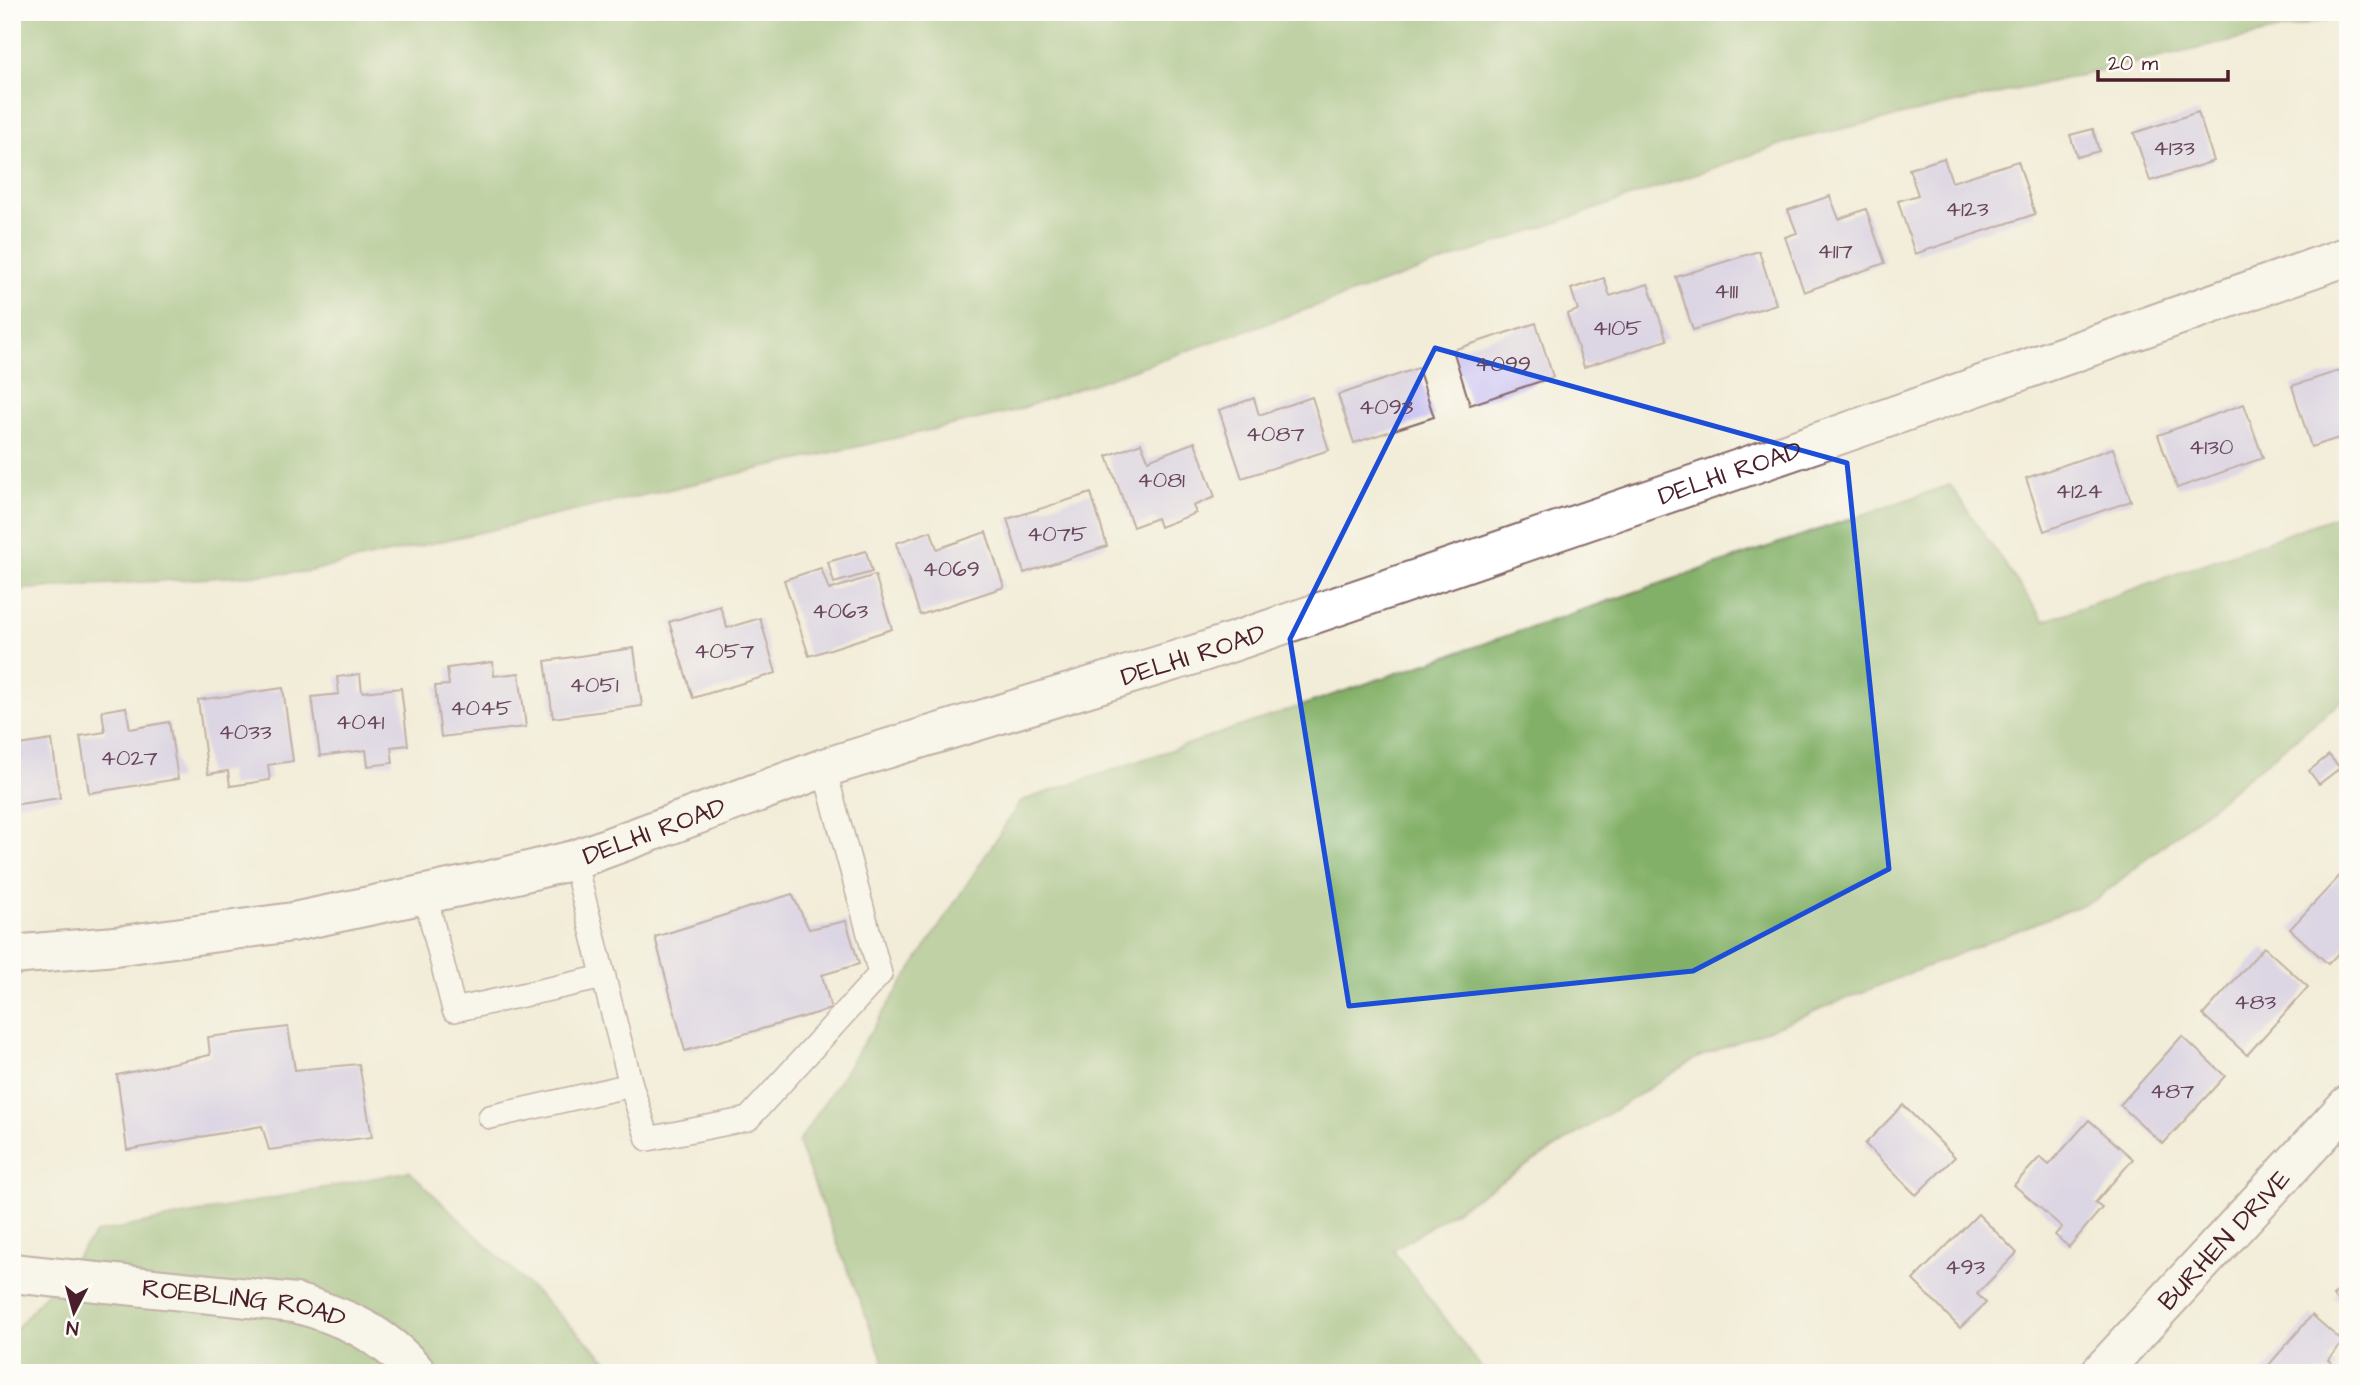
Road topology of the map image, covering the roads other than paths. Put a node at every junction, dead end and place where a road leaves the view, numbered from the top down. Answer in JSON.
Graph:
{"nodes":[{"id":1,"x":2348,"y":256,"type":"edge"},
{"id":2,"x":824,"y":768,"type":"junction"},
{"id":3,"x":574,"y":860,"type":"junction"},
{"id":4,"x":425,"y":894,"type":"junction"},
{"id":5,"x":12,"y":955,"type":"edge"},
{"id":6,"x":604,"y":977,"type":"junction"},
{"id":7,"x":631,"y":1085,"type":"junction"},
{"id":8,"x":2348,"y":1105,"type":"edge"},
{"id":9,"x":490,"y":1117,"type":"dead end"},
{"id":10,"x":12,"y":1273,"type":"edge"},
{"id":11,"x":417,"y":1373,"type":"edge"},
{"id":12,"x":2100,"y":1373,"type":"edge"}],
"edges":[{"from":1,"to":2,"type":"street","name":"DELHI ROAD"},
{"from":2,"to":3,"type":"street","name":"DELHI ROAD"},
{"from":2,"to":7,"type":"lane"},
{"from":3,"to":4,"type":"street","name":"DELHI ROAD"},
{"from":3,"to":6,"type":"lane"},
{"from":4,"to":5,"type":"street","name":"DELHI ROAD"},
{"from":4,"to":6,"type":"lane"},
{"from":6,"to":7,"type":"lane"},
{"from":7,"to":9,"type":"lane"},
{"from":8,"to":12,"type":"street","name":"BURHEN DRIVE"},
{"from":10,"to":11,"type":"street","name":"ROEBLING ROAD"}]}
